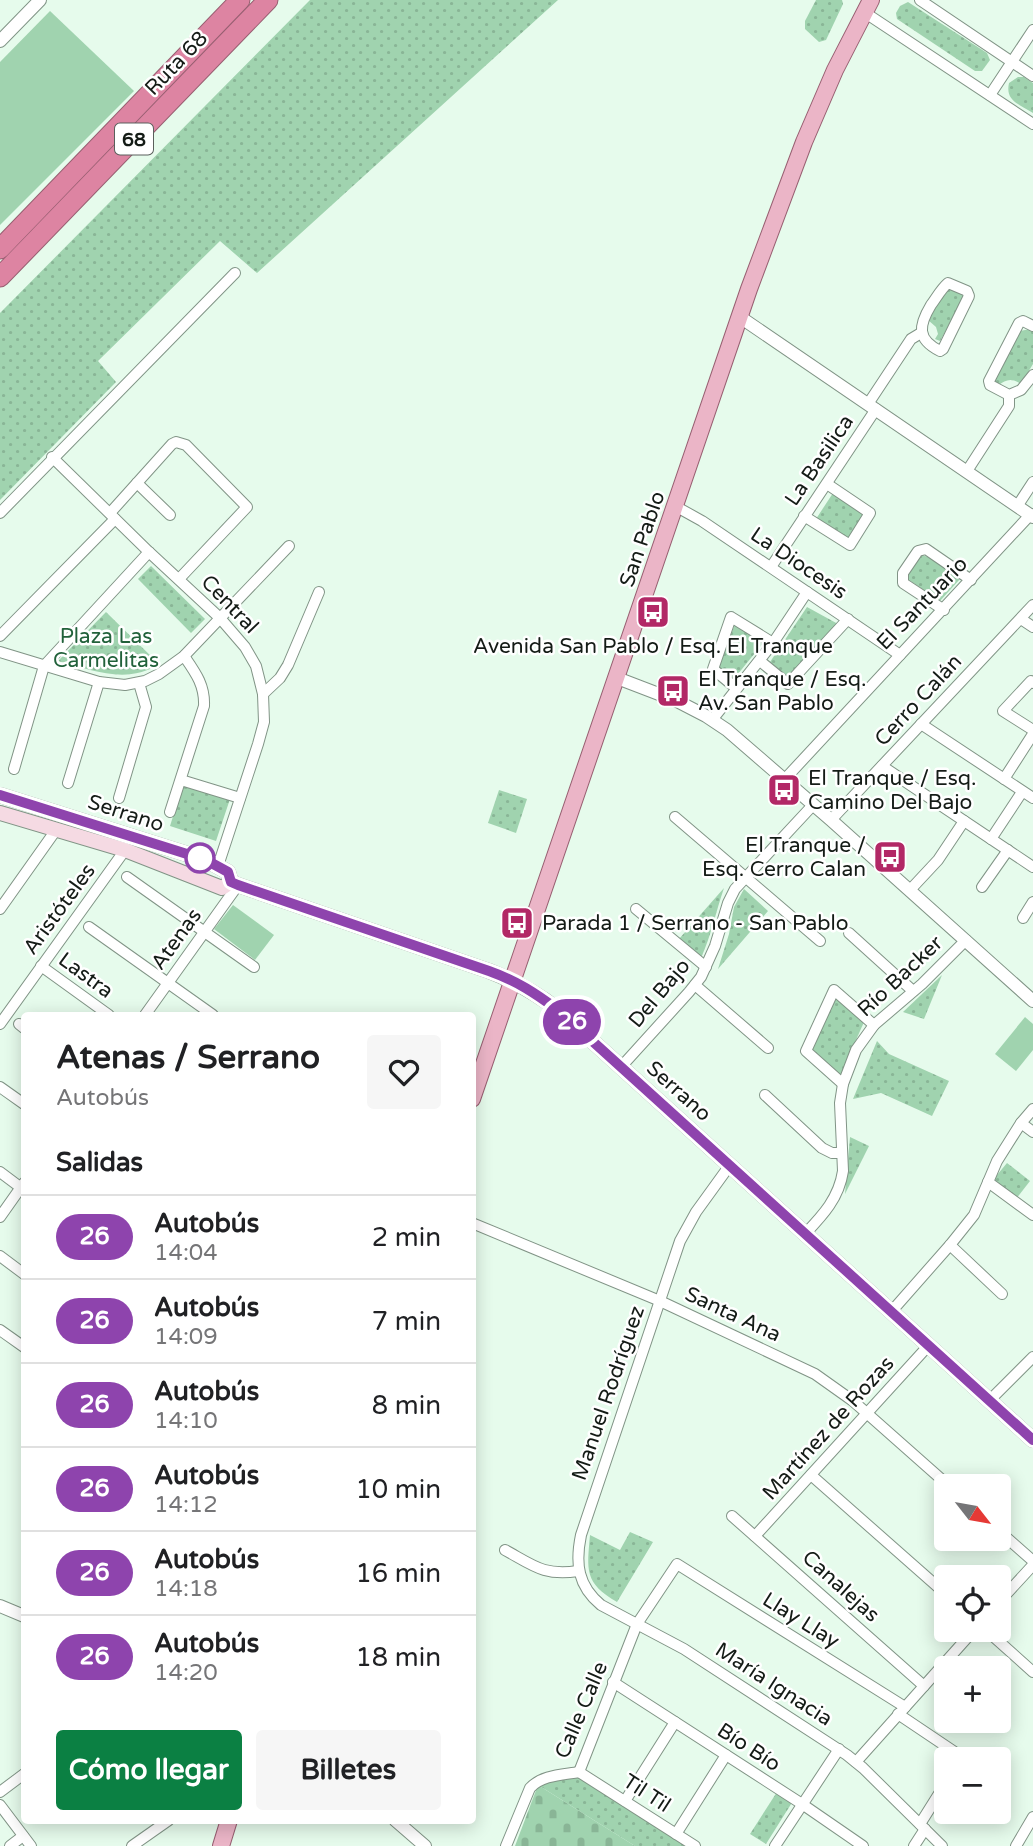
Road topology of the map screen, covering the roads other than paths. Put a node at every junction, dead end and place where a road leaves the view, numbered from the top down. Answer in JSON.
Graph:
{"nodes":[{"id":1,"x":40,"y":0,"type":"edge"},
{"id":2,"x":240,"y":0,"type":"edge"},
{"id":3,"x":268,"y":0,"type":"edge"},
{"id":4,"x":920,"y":0,"type":"edge"},
{"id":5,"x":868,"y":6,"type":"edge"},
{"id":6,"x":1033,"y":30,"type":"edge"},
{"id":7,"x":0,"y":41,"type":"edge"},
{"id":8,"x":1012,"y":61,"type":"junction"},
{"id":9,"x":1033,"y":76,"type":"edge"},
{"id":10,"x":990,"y":95,"type":"junction"},
{"id":11,"x":1033,"y":124,"type":"edge"},
{"id":12,"x":0,"y":249,"type":"edge"},
{"id":13,"x":235,"y":273,"type":"dead end"},
{"id":14,"x":0,"y":278,"type":"edge"},
{"id":15,"x":740,"y":317,"type":"junction"},
{"id":16,"x":1033,"y":326,"type":"edge"},
{"id":17,"x":921,"y":333,"type":"junction"},
{"id":18,"x":1033,"y":375,"type":"edge"},
{"id":19,"x":1009,"y":395,"type":"junction"},
{"id":20,"x":872,"y":407,"type":"junction"},
{"id":21,"x":52,"y":457,"type":"junction"},
{"id":22,"x":967,"y":471,"type":"junction"},
{"id":23,"x":1033,"y":482,"type":"edge"},
{"id":24,"x":136,"y":483,"type":"junction"},
{"id":25,"x":827,"y":484,"type":"junction"},
{"id":26,"x":1018,"y":505,"type":"junction"},
{"id":27,"x":675,"y":506,"type":"junction"},
{"id":28,"x":0,"y":513,"type":"edge"},
{"id":29,"x":170,"y":515,"type":"dead end"},
{"id":30,"x":1032,"y":515,"type":"edge"},
{"id":31,"x":113,"y":516,"type":"junction"},
{"id":32,"x":804,"y":516,"type":"junction"},
{"id":33,"x":289,"y":546,"type":"dead end"},
{"id":34,"x":149,"y":552,"type":"junction"},
{"id":35,"x":771,"y":567,"type":"junction"},
{"id":36,"x":179,"y":579,"type":"junction"},
{"id":37,"x":971,"y":580,"type":"junction"},
{"id":38,"x":319,"y":592,"type":"dead end"},
{"id":39,"x":807,"y":592,"type":"junction"},
{"id":40,"x":1033,"y":606,"type":"edge"},
{"id":41,"x":944,"y":610,"type":"junction"},
{"id":42,"x":220,"y":618,"type":"junction"},
{"id":43,"x":848,"y":619,"type":"junction"},
{"id":44,"x":1021,"y":619,"type":"junction"},
{"id":45,"x":1033,"y":627,"type":"edge"},
{"id":46,"x":0,"y":636,"type":"edge"},
{"id":47,"x":773,"y":643,"type":"junction"},
{"id":48,"x":0,"y":652,"type":"edge"},
{"id":49,"x":900,"y":654,"type":"junction"},
{"id":50,"x":184,"y":656,"type":"junction"},
{"id":51,"x":760,"y":661,"type":"junction"},
{"id":52,"x":44,"y":666,"type":"junction"},
{"id":53,"x":617,"y":678,"type":"junction"},
{"id":54,"x":99,"y":682,"type":"junction"},
{"id":55,"x":139,"y":683,"type":"junction"},
{"id":56,"x":1033,"y":683,"type":"edge"},
{"id":57,"x":736,"y":688,"type":"junction"},
{"id":58,"x":263,"y":694,"type":"junction"},
{"id":59,"x":712,"y":720,"type":"junction"},
{"id":60,"x":921,"y":724,"type":"junction"},
{"id":61,"x":1033,"y":732,"type":"edge"},
{"id":62,"x":882,"y":766,"type":"junction"},
{"id":63,"x":14,"y":769,"type":"dead end"},
{"id":64,"x":1004,"y":779,"type":"junction"},
{"id":65,"x":181,"y":780,"type":"junction"},
{"id":66,"x":784,"y":780,"type":"junction"},
{"id":67,"x":68,"y":783,"type":"dead end"},
{"id":68,"x":1022,"y":792,"type":"junction"},
{"id":69,"x":0,"y":795,"type":"edge"},
{"id":70,"x":119,"y":798,"type":"dead end"},
{"id":71,"x":240,"y":798,"type":"junction"},
{"id":72,"x":1033,"y":798,"type":"edge"},
{"id":73,"x":813,"y":805,"type":"junction"},
{"id":74,"x":170,"y":812,"type":"dead end"},
{"id":75,"x":0,"y":813,"type":"edge"},
{"id":76,"x":675,"y":817,"type":"dead end"},
{"id":77,"x":831,"y":820,"type":"junction"},
{"id":78,"x":964,"y":821,"type":"junction"},
{"id":79,"x":56,"y":830,"type":"junction"},
{"id":80,"x":991,"y":839,"type":"junction"},
{"id":81,"x":125,"y":850,"type":"junction"},
{"id":82,"x":1008,"y":850,"type":"junction"},
{"id":83,"x":218,"y":866,"type":"junction"},
{"id":84,"x":1033,"y":867,"type":"edge"},
{"id":85,"x":745,"y":876,"type":"junction"},
{"id":86,"x":127,"y":877,"type":"dead end"},
{"id":87,"x":235,"y":883,"type":"junction"},
{"id":88,"x":982,"y":887,"type":"dead end"},
{"id":89,"x":909,"y":890,"type":"junction"},
{"id":90,"x":1033,"y":902,"type":"edge"},
{"id":91,"x":0,"y":909,"type":"edge"},
{"id":92,"x":636,"y":909,"type":"dead end"},
{"id":93,"x":1023,"y":918,"type":"dead end"},
{"id":94,"x":89,"y":927,"type":"dead end"},
{"id":95,"x":205,"y":932,"type":"junction"},
{"id":96,"x":849,"y":933,"type":"dead end"},
{"id":97,"x":965,"y":940,"type":"junction"},
{"id":98,"x":820,"y":941,"type":"dead end"},
{"id":99,"x":41,"y":966,"type":"junction"},
{"id":100,"x":254,"y":967,"type":"dead end"},
{"id":101,"x":706,"y":967,"type":"junction"},
{"id":102,"x":514,"y":980,"type":"junction"},
{"id":103,"x":168,"y":983,"type":"junction"},
{"id":104,"x":695,"y":985,"type":"junction"},
{"id":105,"x":913,"y":991,"type":"junction"},
{"id":106,"x":1033,"y":1000,"type":"edge"},
{"id":107,"x":105,"y":1012,"type":"edge"},
{"id":108,"x":147,"y":1012,"type":"edge"},
{"id":109,"x":209,"y":1012,"type":"edge"},
{"id":110,"x":2,"y":1017,"type":"edge"},
{"id":111,"x":874,"y":1024,"type":"junction"},
{"id":112,"x":768,"y":1048,"type":"dead end"},
{"id":113,"x":621,"y":1067,"type":"junction"},
{"id":114,"x":843,"y":1084,"type":"junction"},
{"id":115,"x":0,"y":1087,"type":"edge"},
{"id":116,"x":476,"y":1089,"type":"edge"},
{"id":117,"x":765,"y":1095,"type":"dead end"},
{"id":118,"x":21,"y":1102,"type":"edge"},
{"id":119,"x":1033,"y":1109,"type":"edge"},
{"id":120,"x":1021,"y":1123,"type":"junction"},
{"id":121,"x":1033,"y":1132,"type":"edge"},
{"id":122,"x":842,"y":1153,"type":"junction"},
{"id":123,"x":730,"y":1165,"type":"junction"},
{"id":124,"x":0,"y":1172,"type":"edge"},
{"id":125,"x":988,"y":1182,"type":"junction"},
{"id":126,"x":21,"y":1185,"type":"edge"},
{"id":127,"x":21,"y":1191,"type":"edge"},
{"id":128,"x":1033,"y":1215,"type":"edge"},
{"id":129,"x":0,"y":1217,"type":"edge"},
{"id":130,"x":476,"y":1225,"type":"edge"},
{"id":131,"x":805,"y":1234,"type":"junction"},
{"id":132,"x":950,"y":1245,"type":"junction"},
{"id":133,"x":0,"y":1256,"type":"edge"},
{"id":134,"x":21,"y":1272,"type":"edge"},
{"id":135,"x":1002,"y":1294,"type":"dead end"},
{"id":136,"x":660,"y":1301,"type":"junction"},
{"id":137,"x":891,"y":1311,"type":"junction"},
{"id":138,"x":0,"y":1330,"type":"edge"},
{"id":139,"x":21,"y":1345,"type":"edge"},
{"id":140,"x":929,"y":1345,"type":"junction"},
{"id":141,"x":1033,"y":1357,"type":"edge"},
{"id":142,"x":990,"y":1400,"type":"junction"},
{"id":143,"x":867,"y":1413,"type":"junction"},
{"id":144,"x":1033,"y":1440,"type":"edge"},
{"id":145,"x":936,"y":1474,"type":"edge"},
{"id":146,"x":811,"y":1475,"type":"junction"},
{"id":147,"x":732,"y":1516,"type":"dead end"},
{"id":148,"x":755,"y":1536,"type":"junction"},
{"id":149,"x":1012,"y":1543,"type":"edge"},
{"id":150,"x":505,"y":1550,"type":"dead end"},
{"id":151,"x":1033,"y":1563,"type":"edge"},
{"id":152,"x":677,"y":1564,"type":"joint"},
{"id":153,"x":578,"y":1571,"type":"junction"},
{"id":154,"x":934,"y":1584,"type":"edge"},
{"id":155,"x":1011,"y":1588,"type":"edge"},
{"id":156,"x":0,"y":1606,"type":"edge"},
{"id":157,"x":21,"y":1615,"type":"edge"},
{"id":158,"x":637,"y":1624,"type":"junction"},
{"id":159,"x":963,"y":1642,"type":"edge"},
{"id":160,"x":1000,"y":1642,"type":"edge"},
{"id":161,"x":1033,"y":1672,"type":"edge"},
{"id":162,"x":613,"y":1682,"type":"junction"},
{"id":163,"x":924,"y":1686,"type":"junction"},
{"id":164,"x":902,"y":1711,"type":"junction"},
{"id":165,"x":675,"y":1722,"type":"junction"},
{"id":166,"x":947,"y":1747,"type":"edge"},
{"id":167,"x":839,"y":1749,"type":"junction"},
{"id":168,"x":726,"y":1755,"type":"junction"},
{"id":169,"x":856,"y":1762,"type":"junction"},
{"id":170,"x":579,"y":1773,"type":"junction"},
{"id":171,"x":21,"y":1776,"type":"edge"},
{"id":172,"x":0,"y":1793,"type":"edge"},
{"id":173,"x":625,"y":1801,"type":"junction"},
{"id":174,"x":802,"y":1804,"type":"junction"},
{"id":175,"x":0,"y":1805,"type":"edge"},
{"id":176,"x":934,"y":1805,"type":"edge"},
{"id":177,"x":1033,"y":1817,"type":"edge"},
{"id":178,"x":163,"y":1824,"type":"edge"},
{"id":179,"x":228,"y":1824,"type":"edge"},
{"id":180,"x":400,"y":1824,"type":"edge"},
{"id":181,"x":922,"y":1827,"type":"junction"},
{"id":182,"x":676,"y":1834,"type":"junction"},
{"id":183,"x":23,"y":1836,"type":"junction"},
{"id":184,"x":10,"y":1846,"type":"edge"},
{"id":185,"x":31,"y":1846,"type":"edge"},
{"id":186,"x":132,"y":1846,"type":"edge"},
{"id":187,"x":221,"y":1846,"type":"edge"},
{"id":188,"x":425,"y":1846,"type":"edge"},
{"id":189,"x":506,"y":1846,"type":"edge"},
{"id":190,"x":695,"y":1846,"type":"edge"},
{"id":191,"x":775,"y":1846,"type":"edge"},
{"id":192,"x":863,"y":1846,"type":"edge"},
{"id":193,"x":914,"y":1846,"type":"edge"},
{"id":194,"x":942,"y":1846,"type":"edge"},
{"id":195,"x":1016,"y":1846,"type":"edge"}],
"edges":[{"from":1,"to":7,"type":"street"},
{"from":2,"to":12,"type":"highway","name":"Ruta 68","number":"68"},
{"from":3,"to":14,"type":"highway","name":"Ruta 68","number":"68"},
{"from":4,"to":8,"type":"street"},
{"from":5,"to":10,"type":"street"},
{"from":5,"to":15,"type":"main road","name":"San Pablo"},
{"from":6,"to":8,"type":"street"},
{"from":8,"to":9,"type":"street"},
{"from":8,"to":10,"type":"street"},
{"from":10,"to":11,"type":"street"},
{"from":13,"to":21,"type":"street"},
{"from":15,"to":20,"type":"street"},
{"from":15,"to":27,"type":"main road","name":"San Pablo"},
{"from":16,"to":19,"type":"street"},
{"from":17,"to":17,"type":"street","name":"La Basilica"},
{"from":17,"to":20,"type":"street","name":"La Basilica"},
{"from":18,"to":19,"type":"street"},
{"from":19,"to":22,"type":"street"},
{"from":20,"to":22,"type":"street"},
{"from":20,"to":25,"type":"street","name":"La Basilica"},
{"from":21,"to":28,"type":"street"},
{"from":21,"to":31,"type":"street","name":"Central"},
{"from":22,"to":26,"type":"street"},
{"from":23,"to":26,"type":"street"},
{"from":24,"to":29,"type":"street"},
{"from":24,"to":31,"type":"street"},
{"from":24,"to":36,"type":"street"},
{"from":25,"to":32,"type":"street","name":"La Basilica"},
{"from":25,"to":32,"type":"street"},
{"from":26,"to":30,"type":"street"},
{"from":27,"to":35,"type":"street","name":"La Diocesis"},
{"from":27,"to":53,"type":"main road","name":"San Pablo"},
{"from":30,"to":37,"type":"street","name":"El Santuario"},
{"from":31,"to":34,"type":"street","name":"Central"},
{"from":31,"to":46,"type":"street"},
{"from":32,"to":35,"type":"street","name":"La Basilica"},
{"from":33,"to":42,"type":"street"},
{"from":34,"to":36,"type":"street","name":"Central"},
{"from":34,"to":52,"type":"street"},
{"from":35,"to":39,"type":"street","name":"La Diocesis"},
{"from":36,"to":42,"type":"street","name":"Central"},
{"from":37,"to":41,"type":"street","name":"El Santuario"},
{"from":37,"to":41,"type":"street"},
{"from":38,"to":58,"type":"street"},
{"from":39,"to":43,"type":"street","name":"La Diocesis"},
{"from":39,"to":47,"type":"street"},
{"from":40,"to":44,"type":"street","name":"Cerro Calán"},
{"from":41,"to":49,"type":"street","name":"El Santuario"},
{"from":42,"to":50,"type":"street"},
{"from":42,"to":58,"type":"street","name":"Central"},
{"from":43,"to":49,"type":"street","name":"La Diocesis"},
{"from":43,"to":51,"type":"street"},
{"from":44,"to":45,"type":"street"},
{"from":44,"to":60,"type":"street","name":"Cerro Calán"},
{"from":47,"to":51,"type":"street"},
{"from":47,"to":57,"type":"street"},
{"from":48,"to":52,"type":"street"},
{"from":49,"to":66,"type":"street","name":"El Santuario"},
{"from":50,"to":55,"type":"street"},
{"from":50,"to":65,"type":"street"},
{"from":51,"to":57,"type":"street"},
{"from":52,"to":54,"type":"street"},
{"from":52,"to":63,"type":"street"},
{"from":53,"to":59,"type":"street"},
{"from":53,"to":102,"type":"main road","name":"San Pablo"},
{"from":54,"to":55,"type":"street"},
{"from":54,"to":67,"type":"street"},
{"from":55,"to":70,"type":"street"},
{"from":56,"to":61,"type":"street"},
{"from":57,"to":59,"type":"street"},
{"from":58,"to":71,"type":"street","name":"Central"},
{"from":59,"to":66,"type":"street"},
{"from":60,"to":62,"type":"street","name":"Cerro Calán"},
{"from":60,"to":64,"type":"street"},
{"from":61,"to":64,"type":"street"},
{"from":62,"to":77,"type":"street","name":"Cerro Calán"},
{"from":62,"to":78,"type":"street"},
{"from":64,"to":68,"type":"street"},
{"from":65,"to":71,"type":"street"},
{"from":65,"to":74,"type":"street"},
{"from":66,"to":73,"type":"street"},
{"from":68,"to":72,"type":"street"},
{"from":68,"to":80,"type":"street"},
{"from":69,"to":83,"type":"main road","name":"Serrano"},
{"from":71,"to":83,"type":"street","name":"Central"},
{"from":73,"to":77,"type":"street"},
{"from":73,"to":85,"type":"street","name":"Del Bajo"},
{"from":75,"to":79,"type":"main road","name":"Serrano"},
{"from":76,"to":85,"type":"street"},
{"from":77,"to":89,"type":"street"},
{"from":78,"to":80,"type":"street"},
{"from":78,"to":89,"type":"street"},
{"from":79,"to":81,"type":"main road","name":"Serrano"},
{"from":79,"to":91,"type":"street"},
{"from":80,"to":82,"type":"street"},
{"from":81,"to":87,"type":"main road","name":"Serrano"},
{"from":81,"to":99,"type":"street","name":"Aristóteles"},
{"from":82,"to":84,"type":"street"},
{"from":82,"to":88,"type":"street"},
{"from":83,"to":87,"type":"main road","name":"Serrano"},
{"from":85,"to":98,"type":"street"},
{"from":85,"to":101,"type":"street","name":"Del Bajo"},
{"from":86,"to":95,"type":"street"},
{"from":87,"to":95,"type":"street","name":"Atenas"},
{"from":87,"to":102,"type":"main road","name":"Serrano"},
{"from":89,"to":97,"type":"street"},
{"from":90,"to":93,"type":"street"},
{"from":92,"to":101,"type":"street"},
{"from":94,"to":103,"type":"street"},
{"from":95,"to":100,"type":"street"},
{"from":95,"to":103,"type":"street","name":"Atenas"},
{"from":96,"to":105,"type":"street"},
{"from":97,"to":105,"type":"street","name":"Río Backer"},
{"from":97,"to":106,"type":"street"},
{"from":99,"to":107,"type":"street","name":"Lastra"},
{"from":99,"to":110,"type":"street","name":"Aristóteles"},
{"from":101,"to":104,"type":"street","name":"Del Bajo"},
{"from":102,"to":113,"type":"main road","name":"Serrano"},
{"from":102,"to":116,"type":"main road","name":"San Pablo"},
{"from":103,"to":108,"type":"street","name":"Atenas"},
{"from":103,"to":109,"type":"street"},
{"from":104,"to":112,"type":"street"},
{"from":104,"to":113,"type":"street","name":"Del Bajo"},
{"from":105,"to":111,"type":"street","name":"Río Backer"},
{"from":111,"to":114,"type":"street","name":"Río Backer"},
{"from":111,"to":114,"type":"street"},
{"from":113,"to":123,"type":"main road","name":"Serrano"},
{"from":114,"to":122,"type":"street","name":"Río Backer"},
{"from":115,"to":118,"type":"street"},
{"from":117,"to":122,"type":"street"},
{"from":119,"to":120,"type":"street"},
{"from":120,"to":121,"type":"street"},
{"from":120,"to":125,"type":"street"},
{"from":122,"to":131,"type":"street","name":"Río Backer"},
{"from":123,"to":131,"type":"main road","name":"Serrano"},
{"from":123,"to":136,"type":"street","name":"Manuel Rodríguez"},
{"from":124,"to":126,"type":"street"},
{"from":125,"to":128,"type":"street"},
{"from":125,"to":132,"type":"street"},
{"from":127,"to":129,"type":"street"},
{"from":130,"to":136,"type":"street","name":"Santa Ana"},
{"from":131,"to":137,"type":"main road","name":"Serrano"},
{"from":132,"to":135,"type":"street"},
{"from":132,"to":137,"type":"street"},
{"from":133,"to":134,"type":"street"},
{"from":136,"to":143,"type":"street","name":"Santa Ana"},
{"from":136,"to":153,"type":"street","name":"Manuel Rodríguez"},
{"from":137,"to":140,"type":"main road","name":"Serrano"},
{"from":138,"to":139,"type":"street"},
{"from":140,"to":142,"type":"main road","name":"Serrano"},
{"from":140,"to":143,"type":"street","name":"Martínez de Rozas"},
{"from":141,"to":142,"type":"street"},
{"from":142,"to":144,"type":"main road","name":"Serrano"},
{"from":143,"to":145,"type":"street","name":"Santa Ana"},
{"from":143,"to":146,"type":"street","name":"Martínez de Rozas"},
{"from":146,"to":148,"type":"street","name":"Martínez de Rozas"},
{"from":146,"to":154,"type":"street"},
{"from":147,"to":148,"type":"street","name":"Canalejas"},
{"from":148,"to":163,"type":"street","name":"Canalejas"},
{"from":149,"to":151,"type":"street"},
{"from":150,"to":153,"type":"street"},
{"from":151,"to":155,"type":"street"},
{"from":152,"to":158,"type":"street","name":"Calle Calle"},
{"from":152,"to":164,"type":"street","name":"Llay Llay"},
{"from":153,"to":158,"type":"street","name":"María Ignacia"},
{"from":156,"to":157,"type":"street"},
{"from":158,"to":162,"type":"street","name":"Calle Calle"},
{"from":158,"to":167,"type":"street","name":"María Ignacia"},
{"from":159,"to":163,"type":"street"},
{"from":160,"to":161,"type":"street"},
{"from":162,"to":165,"type":"street","name":"Bío Bío"},
{"from":162,"to":170,"type":"street","name":"Calle Calle"},
{"from":163,"to":164,"type":"street"},
{"from":164,"to":166,"type":"street","name":"Llay Llay"},
{"from":164,"to":169,"type":"street"},
{"from":165,"to":168,"type":"street","name":"Bío Bío"},
{"from":165,"to":173,"type":"street"},
{"from":167,"to":169,"type":"street","name":"María Ignacia"},
{"from":167,"to":174,"type":"street"},
{"from":168,"to":174,"type":"street","name":"Bío Bío"},
{"from":168,"to":182,"type":"street"},
{"from":169,"to":181,"type":"street","name":"María Ignacia"},
{"from":170,"to":173,"type":"street","name":"Til Til"},
{"from":170,"to":189,"type":"street","name":"Calle Calle"},
{"from":171,"to":172,"type":"street"},
{"from":173,"to":182,"type":"street","name":"Til Til"},
{"from":174,"to":191,"type":"street"},
{"from":174,"to":192,"type":"street","name":"Bío Bío"},
{"from":175,"to":183,"type":"street"},
{"from":176,"to":181,"type":"street"},
{"from":177,"to":195,"type":"street"},
{"from":178,"to":186,"type":"street"},
{"from":179,"to":187,"type":"main road"},
{"from":180,"to":188,"type":"street"},
{"from":181,"to":193,"type":"street"},
{"from":181,"to":194,"type":"street","name":"María Ignacia"},
{"from":182,"to":190,"type":"street","name":"Til Til"},
{"from":183,"to":184,"type":"street"},
{"from":183,"to":185,"type":"street"}]}
